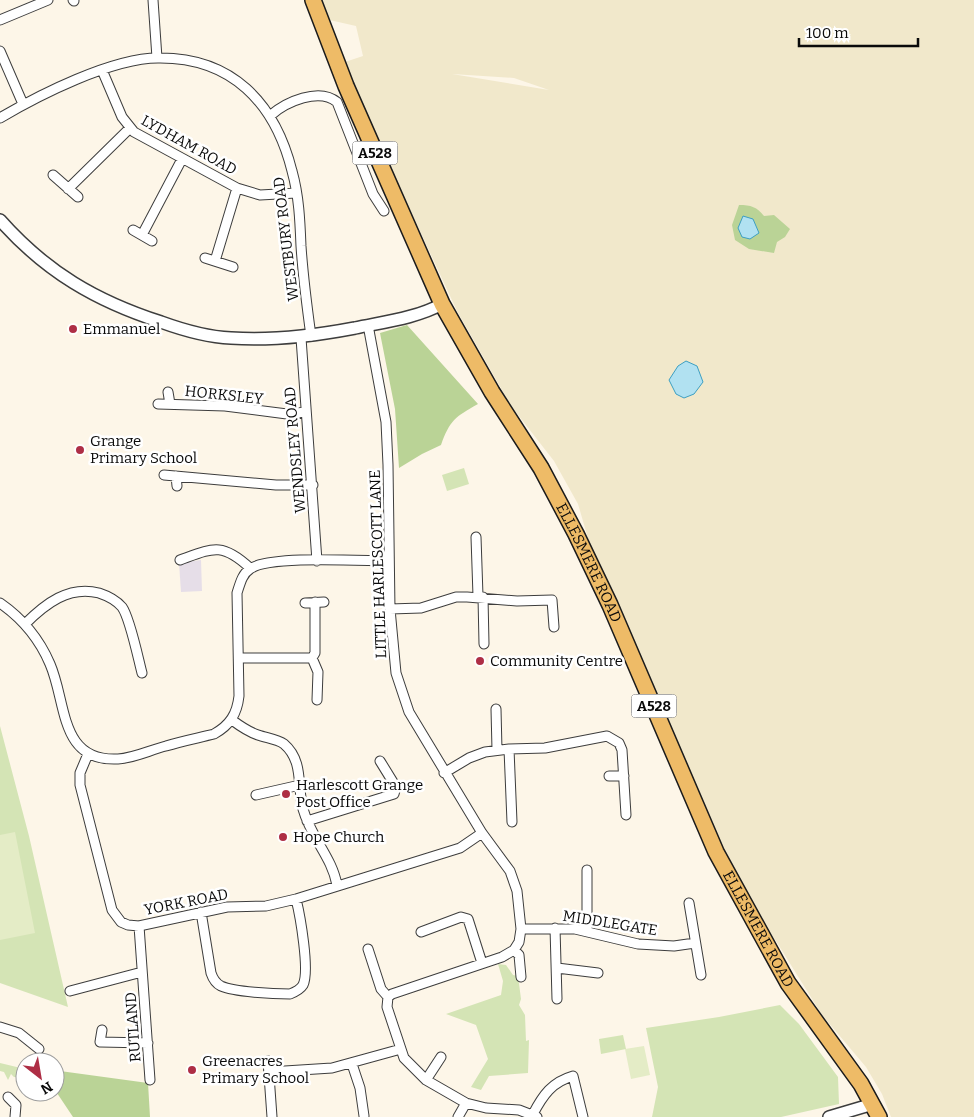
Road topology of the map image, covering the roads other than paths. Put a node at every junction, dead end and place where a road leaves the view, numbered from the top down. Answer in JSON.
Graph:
{"nodes":[{"id":1,"x":48,"y":0,"type":"edge"},
{"id":2,"x":153,"y":0,"type":"edge"},
{"id":3,"x":313,"y":0,"type":"edge"},
{"id":4,"x":0,"y":20,"type":"edge"},
{"id":5,"x":0,"y":51,"type":"edge"},
{"id":6,"x":157,"y":58,"type":"junction"},
{"id":7,"x":102,"y":70,"type":"junction"},
{"id":8,"x":23,"y":104,"type":"junction"},
{"id":9,"x":271,"y":115,"type":"junction"},
{"id":10,"x":0,"y":118,"type":"edge"},
{"id":11,"x":130,"y":128,"type":"junction"},
{"id":12,"x":182,"y":159,"type":"junction"},
{"id":13,"x":53,"y":176,"type":"dead end"},
{"id":14,"x":237,"y":188,"type":"junction"},
{"id":15,"x":68,"y":189,"type":"junction"},
{"id":16,"x":296,"y":193,"type":"junction"},
{"id":17,"x":78,"y":197,"type":"dead end"},
{"id":18,"x":384,"y":212,"type":"dead end"},
{"id":19,"x":0,"y":220,"type":"edge"},
{"id":20,"x":132,"y":230,"type":"dead end"},
{"id":21,"x":142,"y":235,"type":"junction"},
{"id":22,"x":152,"y":241,"type":"dead end"},
{"id":23,"x":205,"y":258,"type":"dead end"},
{"id":24,"x":215,"y":261,"type":"junction"},
{"id":25,"x":233,"y":267,"type":"dead end"},
{"id":26,"x":442,"y":304,"type":"junction"},
{"id":27,"x":368,"y":325,"type":"junction"},
{"id":28,"x":306,"y":337,"type":"junction"},
{"id":29,"x":168,"y":392,"type":"dead end"},
{"id":30,"x":158,"y":404,"type":"dead end"},
{"id":31,"x":170,"y":404,"type":"junction"},
{"id":32,"x":306,"y":412,"type":"junction"},
{"id":33,"x":164,"y":475,"type":"dead end"},
{"id":34,"x":176,"y":476,"type":"junction"},
{"id":35,"x":313,"y":485,"type":"junction"},
{"id":36,"x":177,"y":486,"type":"dead end"},
{"id":37,"x":476,"y":537,"type":"dead end"},
{"id":38,"x":180,"y":560,"type":"dead end"},
{"id":39,"x":317,"y":561,"type":"junction"},
{"id":40,"x":389,"y":561,"type":"junction"},
{"id":41,"x":250,"y":568,"type":"junction"},
{"id":42,"x":481,"y":596,"type":"junction"},
{"id":43,"x":304,"y":602,"type":"dead end"},
{"id":44,"x":0,"y":603,"type":"edge"},
{"id":45,"x":390,"y":609,"type":"junction"},
{"id":46,"x":25,"y":624,"type":"junction"},
{"id":47,"x":554,"y":628,"type":"dead end"},
{"id":48,"x":484,"y":644,"type":"dead end"},
{"id":49,"x":239,"y":658,"type":"junction"},
{"id":50,"x":312,"y":658,"type":"junction"},
{"id":51,"x":142,"y":673,"type":"dead end"},
{"id":52,"x":317,"y":700,"type":"dead end"},
{"id":53,"x":496,"y":710,"type":"dead end"},
{"id":54,"x":232,"y":720,"type":"junction"},
{"id":55,"x":509,"y":749,"type":"junction"},
{"id":56,"x":496,"y":750,"type":"junction"},
{"id":57,"x":88,"y":754,"type":"junction"},
{"id":58,"x":380,"y":761,"type":"dead end"},
{"id":59,"x":444,"y":773,"type":"junction"},
{"id":60,"x":609,"y":776,"type":"dead end"},
{"id":61,"x":624,"y":776,"type":"junction"},
{"id":62,"x":300,"y":784,"type":"junction"},
{"id":63,"x":256,"y":795,"type":"dead end"},
{"id":64,"x":626,"y":815,"type":"dead end"},
{"id":65,"x":307,"y":821,"type":"junction"},
{"id":66,"x":512,"y":822,"type":"dead end"},
{"id":67,"x":482,"y":834,"type":"junction"},
{"id":68,"x":587,"y":870,"type":"dead end"},
{"id":69,"x":337,"y":885,"type":"junction"},
{"id":70,"x":296,"y":899,"type":"junction"},
{"id":71,"x":688,"y":903,"type":"dead end"},
{"id":72,"x":201,"y":912,"type":"junction"},
{"id":73,"x":140,"y":926,"type":"junction"},
{"id":74,"x":554,"y":928,"type":"junction"},
{"id":75,"x":521,"y":929,"type":"junction"},
{"id":76,"x":587,"y":930,"type":"junction"},
{"id":77,"x":427,"y":933,"type":"dead end"},
{"id":78,"x":695,"y":943,"type":"junction"},
{"id":79,"x":514,"y":950,"type":"junction"},
{"id":80,"x":373,"y":953,"type":"dead end"},
{"id":81,"x":482,"y":963,"type":"junction"},
{"id":82,"x":557,"y":968,"type":"junction"},
{"id":83,"x":142,"y":972,"type":"junction"},
{"id":84,"x":598,"y":973,"type":"dead end"},
{"id":85,"x":701,"y":975,"type":"dead end"},
{"id":86,"x":521,"y":977,"type":"dead end"},
{"id":87,"x":70,"y":990,"type":"dead end"},
{"id":88,"x":388,"y":997,"type":"junction"},
{"id":89,"x":557,"y":999,"type":"dead end"},
{"id":90,"x":0,"y":1027,"type":"edge"},
{"id":91,"x":102,"y":1030,"type":"dead end"},
{"id":92,"x":148,"y":1042,"type":"junction"},
{"id":93,"x":39,"y":1049,"type":"dead end"},
{"id":94,"x":401,"y":1049,"type":"junction"},
{"id":95,"x":441,"y":1057,"type":"dead end"},
{"id":96,"x":268,"y":1061,"type":"dead end"},
{"id":97,"x":352,"y":1064,"type":"junction"},
{"id":98,"x":269,"y":1072,"type":"junction"},
{"id":99,"x":150,"y":1080,"type":"dead end"},
{"id":100,"x":426,"y":1080,"type":"junction"},
{"id":101,"x":8,"y":1097,"type":"dead end"},
{"id":102,"x":466,"y":1103,"type":"junction"},
{"id":103,"x":876,"y":1110,"type":"edge"},
{"id":104,"x":535,"y":1115,"type":"edge"},
{"id":105,"x":364,"y":1116,"type":"edge"},
{"id":106,"x":15,"y":1117,"type":"edge"},
{"id":107,"x":272,"y":1117,"type":"edge"},
{"id":108,"x":458,"y":1117,"type":"edge"},
{"id":109,"x":583,"y":1117,"type":"edge"},
{"id":110,"x":829,"y":1117,"type":"edge"}],
"edges":[{"from":1,"to":4,"type":"street"},
{"from":2,"to":6,"type":"street"},
{"from":3,"to":26,"type":"main road","name":"ELLESMERE ROAD","number":"A528"},
{"from":5,"to":8,"type":"street"},
{"from":6,"to":7,"type":"street","name":"WESTBURY ROAD"},
{"from":6,"to":9,"type":"street","name":"WESTBURY ROAD"},
{"from":7,"to":8,"type":"street","name":"WESTBURY ROAD"},
{"from":7,"to":11,"type":"street","name":"LYDHAM ROAD"},
{"from":8,"to":10,"type":"street","name":"WESTBURY ROAD"},
{"from":9,"to":16,"type":"street","name":"WESTBURY ROAD"},
{"from":9,"to":18,"type":"street"},
{"from":11,"to":12,"type":"street","name":"LYDHAM ROAD"},
{"from":11,"to":15,"type":"street"},
{"from":12,"to":14,"type":"street","name":"LYDHAM ROAD"},
{"from":12,"to":21,"type":"street"},
{"from":13,"to":15,"type":"street"},
{"from":14,"to":16,"type":"street","name":"LYDHAM ROAD"},
{"from":14,"to":24,"type":"street"},
{"from":15,"to":17,"type":"street"},
{"from":16,"to":28,"type":"street","name":"WESTBURY ROAD"},
{"from":19,"to":28,"type":"street"},
{"from":20,"to":21,"type":"street"},
{"from":21,"to":22,"type":"street"},
{"from":23,"to":24,"type":"street"},
{"from":24,"to":25,"type":"street"},
{"from":26,"to":27,"type":"street"},
{"from":26,"to":103,"type":"main road","name":"ELLESMERE ROAD","number":"A528"},
{"from":27,"to":28,"type":"street"},
{"from":27,"to":40,"type":"street","name":"LITTLE HARLESCOTT LANE"},
{"from":28,"to":32,"type":"street","name":"WENDSLEY ROAD"},
{"from":29,"to":31,"type":"street","name":"HORKSLEY"},
{"from":30,"to":31,"type":"street","name":"HORKSLEY"},
{"from":31,"to":32,"type":"street","name":"HORKSLEY"},
{"from":32,"to":35,"type":"street","name":"WENDSLEY ROAD"},
{"from":33,"to":34,"type":"street"},
{"from":34,"to":35,"type":"street"},
{"from":34,"to":36,"type":"street"},
{"from":35,"to":39,"type":"street","name":"WENDSLEY ROAD"},
{"from":37,"to":42,"type":"street"},
{"from":38,"to":41,"type":"street"},
{"from":39,"to":40,"type":"street"},
{"from":39,"to":41,"type":"street"},
{"from":40,"to":45,"type":"street","name":"LITTLE HARLESCOTT LANE"},
{"from":41,"to":49,"type":"street"},
{"from":42,"to":45,"type":"street"},
{"from":42,"to":47,"type":"street"},
{"from":42,"to":48,"type":"street"},
{"from":43,"to":50,"type":"street"},
{"from":44,"to":46,"type":"street"},
{"from":45,"to":59,"type":"street","name":"LITTLE HARLESCOTT LANE"},
{"from":46,"to":51,"type":"street"},
{"from":46,"to":57,"type":"street"},
{"from":49,"to":50,"type":"street"},
{"from":49,"to":54,"type":"street"},
{"from":50,"to":52,"type":"street"},
{"from":53,"to":56,"type":"street"},
{"from":54,"to":57,"type":"street"},
{"from":54,"to":62,"type":"street"},
{"from":55,"to":56,"type":"street"},
{"from":55,"to":61,"type":"street"},
{"from":55,"to":66,"type":"street"},
{"from":56,"to":59,"type":"street"},
{"from":57,"to":73,"type":"street","name":"YORK ROAD"},
{"from":58,"to":65,"type":"street"},
{"from":59,"to":67,"type":"street","name":"LITTLE HARLESCOTT LANE"},
{"from":60,"to":61,"type":"street"},
{"from":61,"to":64,"type":"street"},
{"from":62,"to":63,"type":"street"},
{"from":62,"to":65,"type":"street"},
{"from":65,"to":69,"type":"street"},
{"from":67,"to":69,"type":"street","name":"YORK ROAD"},
{"from":67,"to":75,"type":"street","name":"LITTLE HARLESCOTT LANE"},
{"from":68,"to":76,"type":"street"},
{"from":69,"to":70,"type":"street","name":"YORK ROAD"},
{"from":70,"to":72,"type":"street","name":"YORK ROAD"},
{"from":70,"to":72,"type":"street"},
{"from":71,"to":78,"type":"street"},
{"from":72,"to":73,"type":"street","name":"YORK ROAD"},
{"from":73,"to":83,"type":"street","name":"RUTLAND"},
{"from":74,"to":75,"type":"street","name":"MIDDLEGATE"},
{"from":74,"to":76,"type":"street","name":"MIDDLEGATE"},
{"from":74,"to":82,"type":"street"},
{"from":75,"to":79,"type":"street","name":"LITTLE HARLESCOTT LANE"},
{"from":76,"to":78,"type":"street","name":"MIDDLEGATE"},
{"from":77,"to":81,"type":"street"},
{"from":78,"to":85,"type":"street"},
{"from":79,"to":81,"type":"street"},
{"from":79,"to":86,"type":"street"},
{"from":80,"to":88,"type":"street"},
{"from":81,"to":88,"type":"street"},
{"from":82,"to":84,"type":"street"},
{"from":82,"to":89,"type":"street"},
{"from":83,"to":87,"type":"street","name":"RUTLAND"},
{"from":83,"to":92,"type":"street","name":"RUTLAND"},
{"from":88,"to":94,"type":"street"},
{"from":90,"to":93,"type":"street"},
{"from":91,"to":92,"type":"street"},
{"from":92,"to":99,"type":"street","name":"RUTLAND"},
{"from":94,"to":97,"type":"street"},
{"from":94,"to":100,"type":"street"},
{"from":95,"to":100,"type":"street"},
{"from":96,"to":98,"type":"street"},
{"from":97,"to":98,"type":"street"},
{"from":97,"to":105,"type":"street"},
{"from":98,"to":107,"type":"street"},
{"from":100,"to":102,"type":"street"},
{"from":101,"to":106,"type":"street"},
{"from":102,"to":104,"type":"street"},
{"from":102,"to":108,"type":"street"},
{"from":103,"to":110,"type":"street"},
{"from":104,"to":109,"type":"street"}]}
